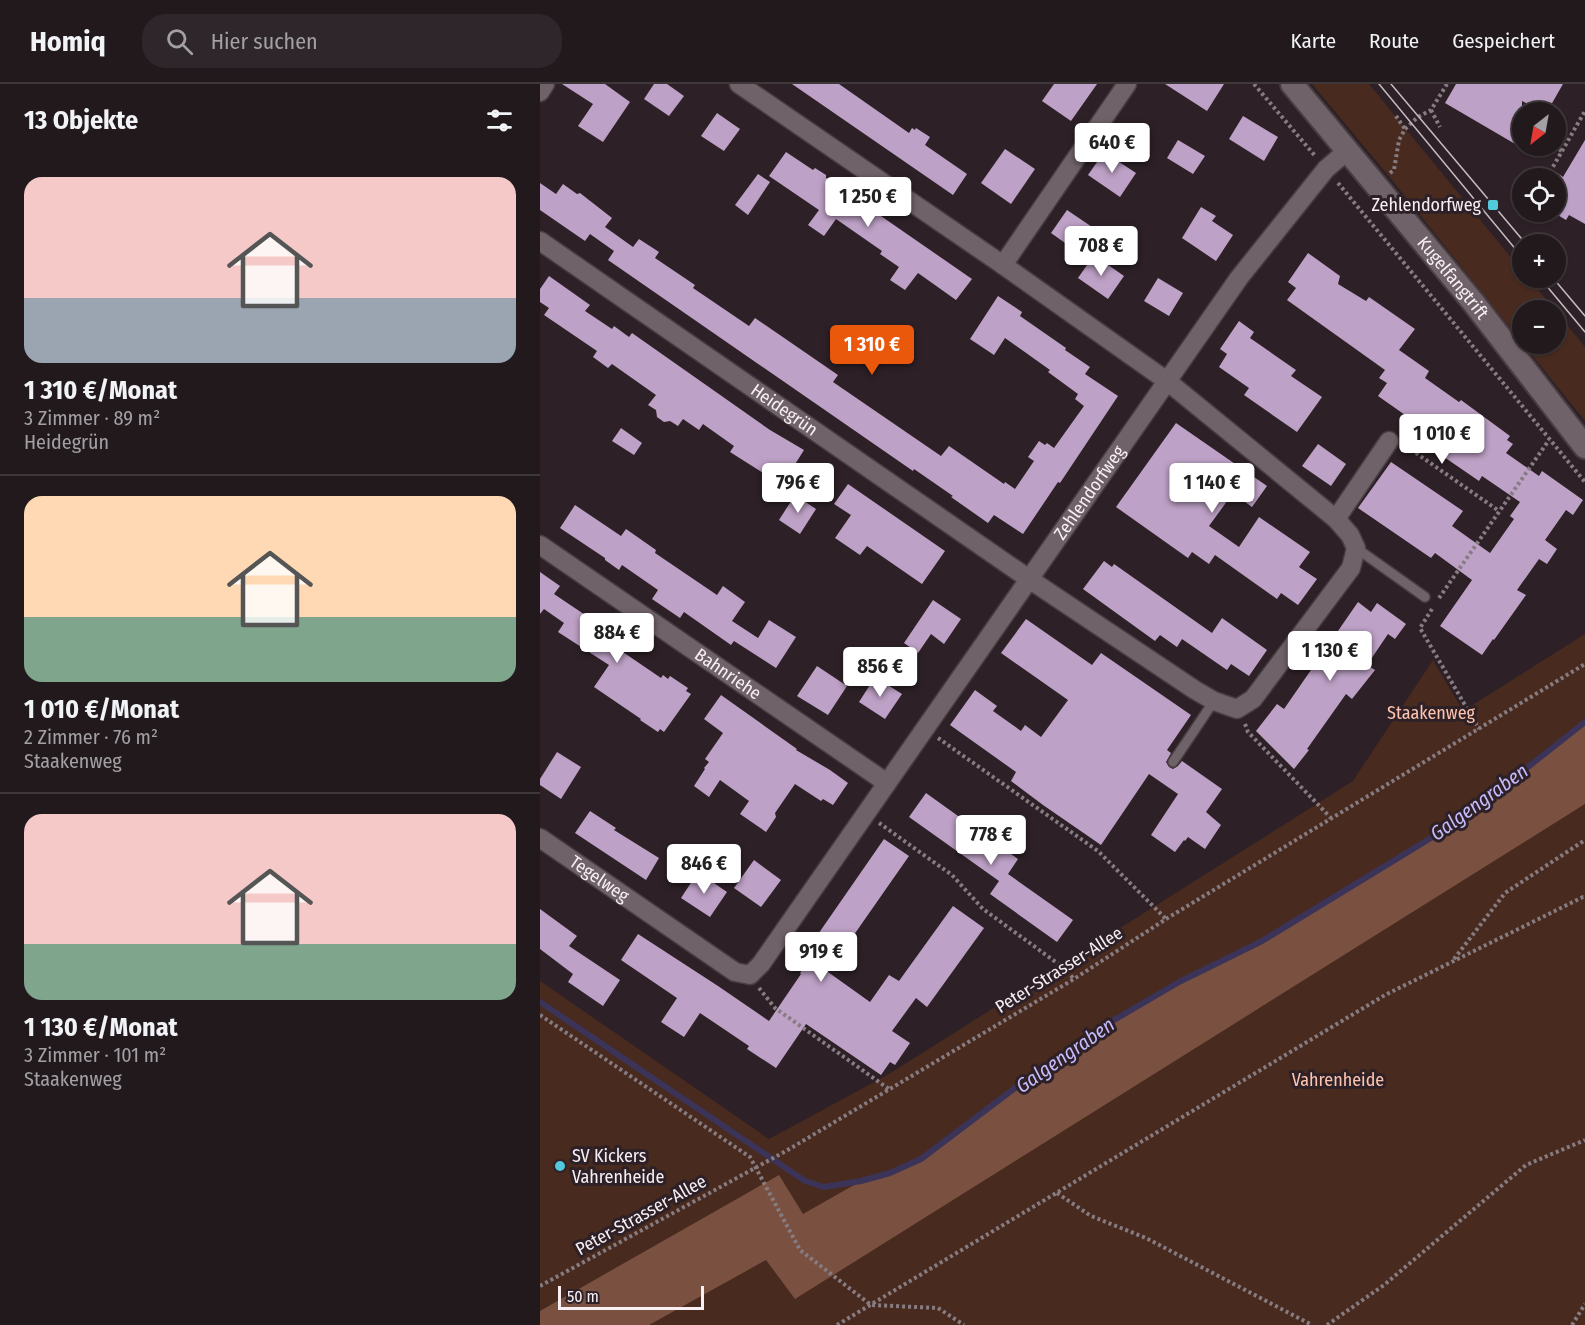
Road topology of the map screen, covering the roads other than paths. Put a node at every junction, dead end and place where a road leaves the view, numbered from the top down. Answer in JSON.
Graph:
{"nodes":[{"id":1,"x":545,"y":84,"type":"edge"},
{"id":2,"x":739,"y":84,"type":"edge"},
{"id":3,"x":1127,"y":84,"type":"edge"},
{"id":4,"x":1292,"y":84,"type":"edge"},
{"id":5,"x":540,"y":92,"type":"edge"},
{"id":6,"x":1347,"y":151,"type":"junction"},
{"id":7,"x":540,"y":241,"type":"edge"},
{"id":8,"x":1003,"y":265,"type":"junction"},
{"id":9,"x":1167,"y":381,"type":"junction"},
{"id":10,"x":1389,"y":441,"type":"road end"},
{"id":11,"x":1585,"y":447,"type":"edge"},
{"id":12,"x":1336,"y":519,"type":"junction"},
{"id":13,"x":540,"y":545,"type":"edge"},
{"id":14,"x":1356,"y":548,"type":"junction"},
{"id":15,"x":1029,"y":579,"type":"junction"},
{"id":16,"x":1425,"y":597,"type":"dead end"},
{"id":17,"x":1214,"y":701,"type":"junction"},
{"id":18,"x":1173,"y":762,"type":"dead end"},
{"id":19,"x":887,"y":783,"type":"junction"},
{"id":20,"x":540,"y":838,"type":"edge"},
{"id":21,"x":750,"y":975,"type":"joint"}],
"edges":[{"from":1,"to":5,"type":"street"},
{"from":2,"to":8,"type":"street"},
{"from":3,"to":8,"type":"street"},
{"from":4,"to":6,"type":"street","name":"Kugelfangtrift"},
{"from":6,"to":9,"type":"street","name":"Zehlendorfweg"},
{"from":6,"to":11,"type":"street","name":"Kugelfangtrift"},
{"from":7,"to":15,"type":"street","name":"Heidegrün"},
{"from":8,"to":9,"type":"street"},
{"from":9,"to":12,"type":"street"},
{"from":9,"to":15,"type":"street","name":"Zehlendorfweg"},
{"from":10,"to":12,"type":"street"},
{"from":12,"to":14,"type":"street"},
{"from":13,"to":19,"type":"street","name":"Bahnriehe"},
{"from":14,"to":16,"type":"lane"},
{"from":14,"to":17,"type":"street"},
{"from":15,"to":17,"type":"street"},
{"from":15,"to":19,"type":"street","name":"Zehlendorfweg"},
{"from":17,"to":18,"type":"lane"},
{"from":19,"to":21,"type":"street","name":"Zehlendorfweg"},
{"from":20,"to":21,"type":"street","name":"Tegelweg"}]}
